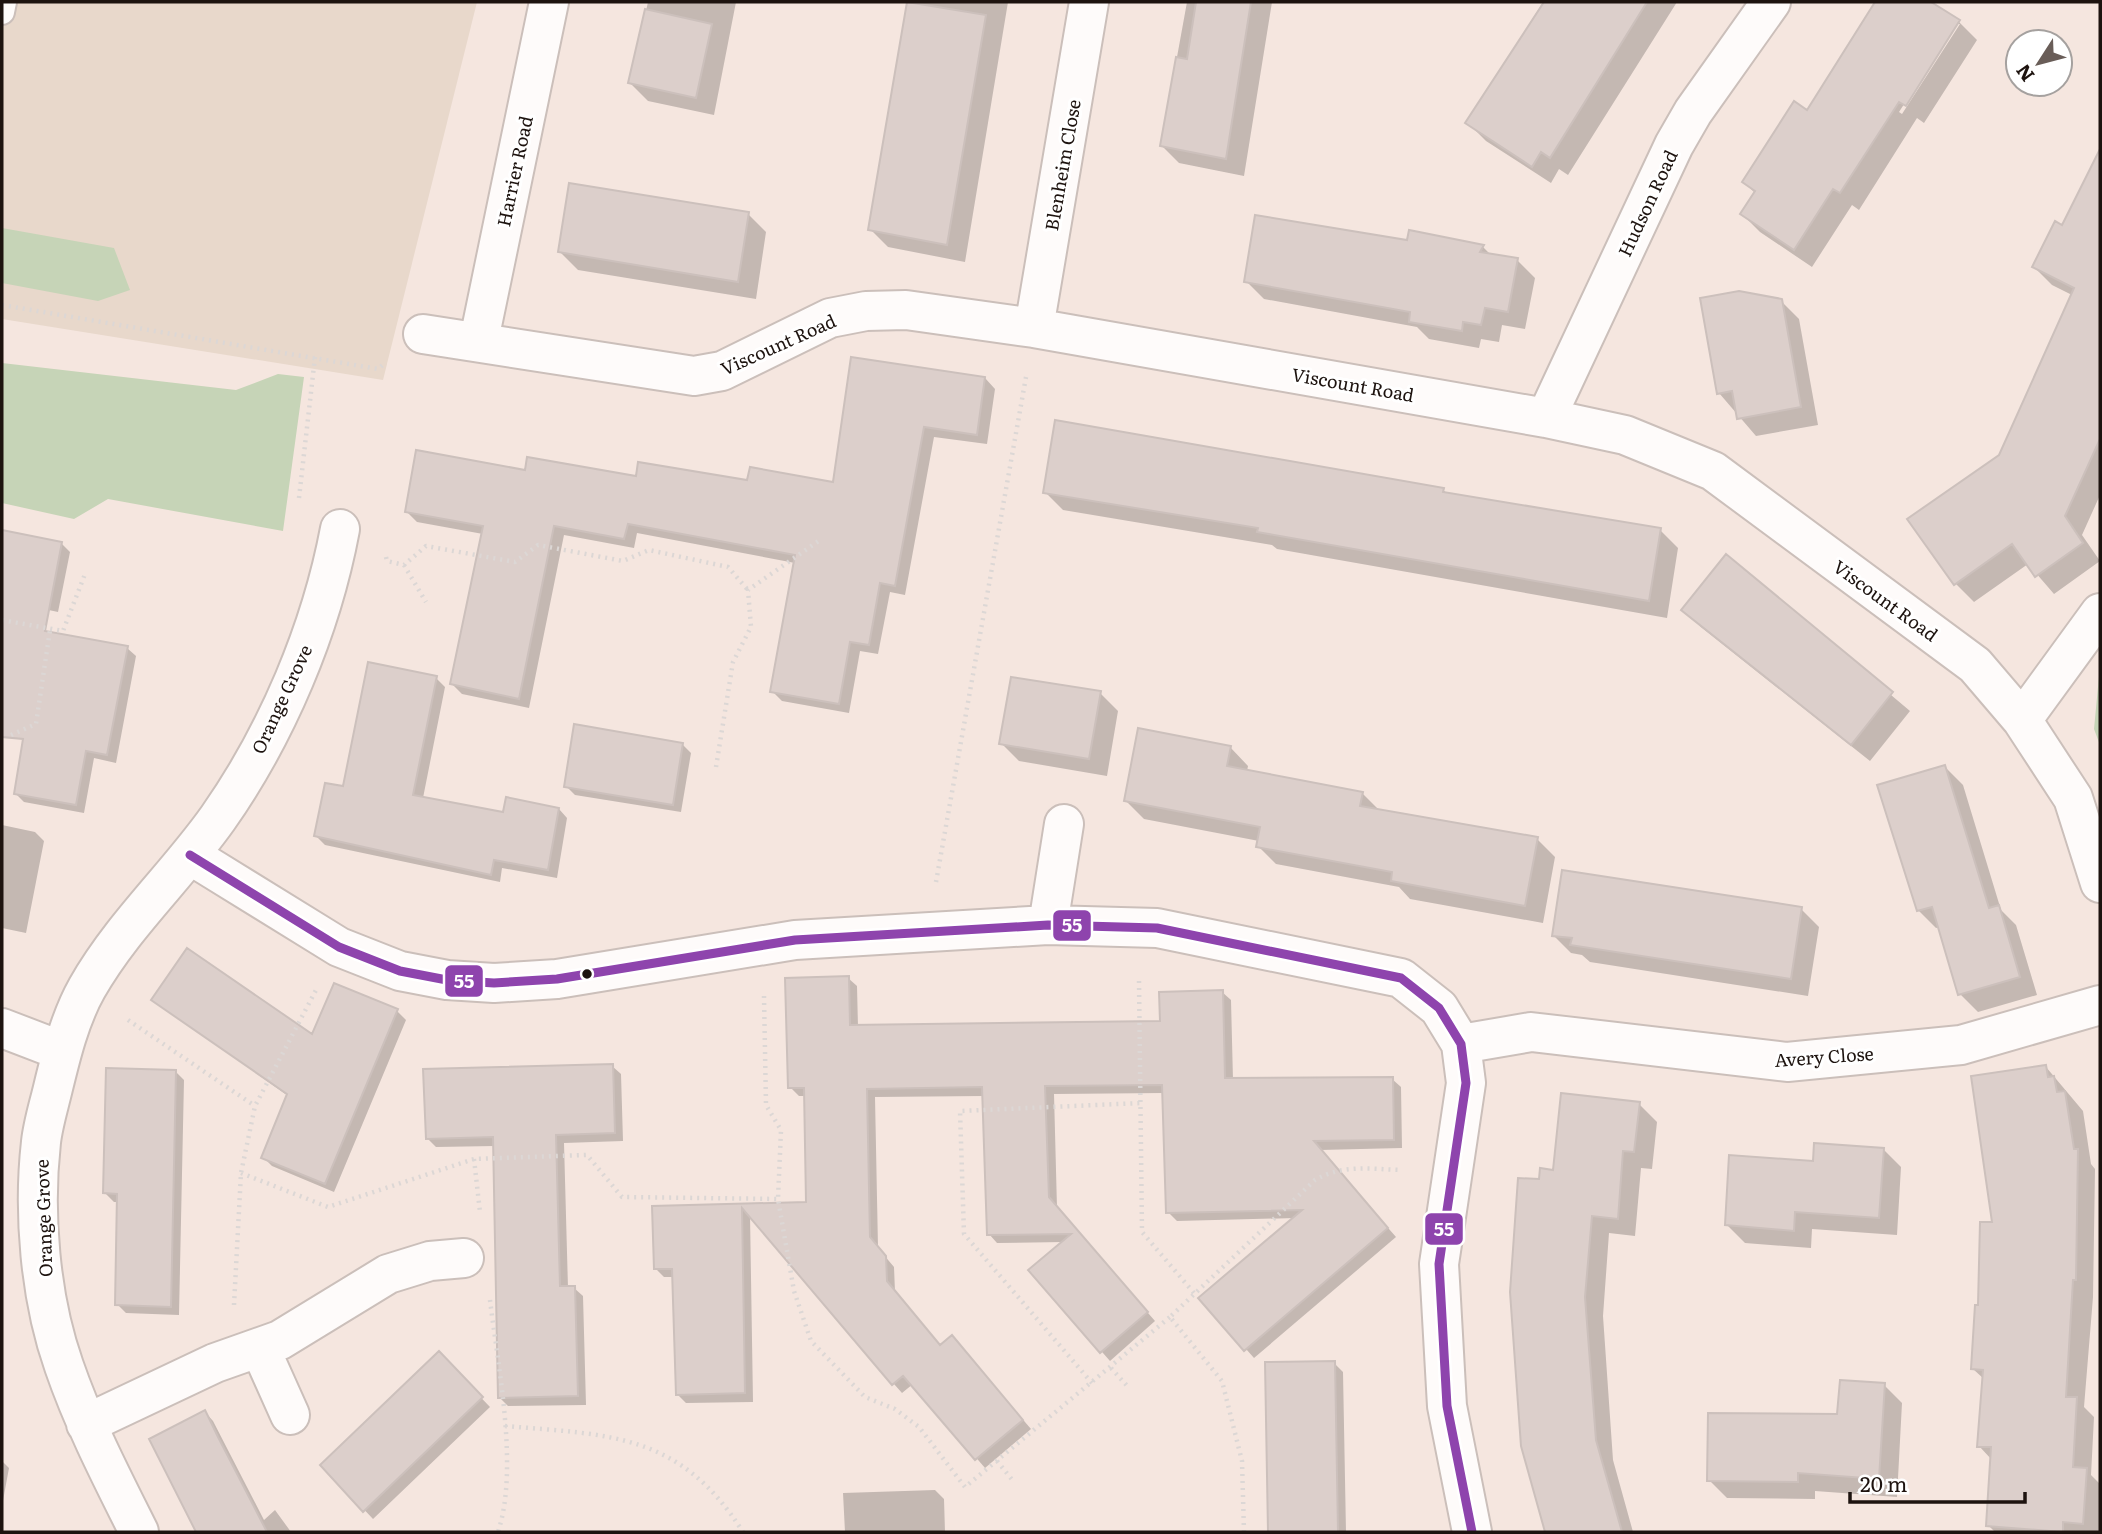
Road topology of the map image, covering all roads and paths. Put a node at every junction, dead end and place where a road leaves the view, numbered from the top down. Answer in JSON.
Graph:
{"nodes":[{"id":1,"x":4,"y":2,"type":"edge"},
{"id":2,"x":550,"y":2,"type":"edge"},
{"id":3,"x":1089,"y":2,"type":"edge"},
{"id":4,"x":1771,"y":2,"type":"edge"},
{"id":5,"x":2,"y":12,"type":"edge"},
{"id":6,"x":2,"y":305,"type":"edge"},
{"id":7,"x":1034,"y":328,"type":"junction"},
{"id":8,"x":423,"y":334,"type":"joint"},
{"id":9,"x":478,"y":340,"type":"junction"},
{"id":10,"x":315,"y":357,"type":"junction"},
{"id":11,"x":1546,"y":418,"type":"junction"},
{"id":12,"x":340,"y":529,"type":"junction"},
{"id":13,"x":820,"y":540,"type":"dead end"},
{"id":14,"x":404,"y":565,"type":"junction"},
{"id":15,"x":85,"y":574,"type":"dead end"},
{"id":16,"x":748,"y":590,"type":"junction"},
{"id":17,"x":426,"y":602,"type":"dead end"},
{"id":18,"x":2100,"y":614,"type":"edge"},
{"id":19,"x":2,"y":620,"type":"edge"},
{"id":20,"x":50,"y":629,"type":"junction"},
{"id":21,"x":2022,"y":720,"type":"junction"},
{"id":22,"x":11,"y":735,"type":"dead end"},
{"id":23,"x":716,"y":767,"type":"dead end"},
{"id":24,"x":1064,"y":824,"type":"dead end"},
{"id":25,"x":190,"y":855,"type":"junction"},
{"id":26,"x":2100,"y":883,"type":"edge"},
{"id":27,"x":1048,"y":925,"type":"junction"},
{"id":28,"x":928,"y":930,"type":"junction"},
{"id":29,"x":763,"y":945,"type":"junction"},
{"id":30,"x":339,"y":947,"type":"junction"},
{"id":31,"x":1139,"y":981,"type":"dead end"},
{"id":32,"x":85,"y":990,"type":"junction"},
{"id":33,"x":2100,"y":1004,"type":"edge"},
{"id":34,"x":2,"y":1028,"type":"edge"},
{"id":35,"x":1461,"y":1044,"type":"junction"},
{"id":36,"x":62,"y":1051,"type":"junction"},
{"id":37,"x":1141,"y":1102,"type":"junction"},
{"id":38,"x":255,"y":1106,"type":"junction"},
{"id":39,"x":474,"y":1159,"type":"junction"},
{"id":40,"x":1402,"y":1170,"type":"dead end"},
{"id":41,"x":241,"y":1173,"type":"junction"},
{"id":42,"x":778,"y":1199,"type":"junction"},
{"id":43,"x":481,"y":1220,"type":"dead end"},
{"id":44,"x":464,"y":1258,"type":"dead end"},
{"id":45,"x":1194,"y":1293,"type":"junction"},
{"id":46,"x":489,"y":1296,"type":"dead end"},
{"id":47,"x":1170,"y":1317,"type":"junction"},
{"id":48,"x":245,"y":1353,"type":"junction"},
{"id":49,"x":1111,"y":1367,"type":"junction"},
{"id":50,"x":1091,"y":1383,"type":"junction"},
{"id":51,"x":1129,"y":1388,"type":"dead end"},
{"id":52,"x":290,"y":1415,"type":"dead end"},
{"id":53,"x":86,"y":1424,"type":"junction"},
{"id":54,"x":505,"y":1426,"type":"junction"},
{"id":55,"x":997,"y":1461,"type":"junction"},
{"id":56,"x":1014,"y":1482,"type":"dead end"},
{"id":57,"x":139,"y":1532,"type":"edge"},
{"id":58,"x":498,"y":1532,"type":"edge"},
{"id":59,"x":743,"y":1532,"type":"edge"},
{"id":60,"x":1244,"y":1532,"type":"edge"},
{"id":61,"x":1472,"y":1532,"type":"edge"}],
"edges":[{"from":1,"to":5,"type":"lane"},
{"from":2,"to":9,"type":"street","name":"Harrier Road"},
{"from":3,"to":7,"type":"street","name":"Blenheim Close"},
{"from":4,"to":11,"type":"street","name":"Hudson Road"},
{"from":6,"to":10,"type":"path"},
{"from":7,"to":9,"type":"street","name":"Viscount Road"},
{"from":7,"to":11,"type":"street","name":"Viscount Road"},
{"from":7,"to":28,"type":"path"},
{"from":8,"to":9,"type":"street","name":"Viscount Road"},
{"from":8,"to":10,"type":"path"},
{"from":10,"to":12,"type":"path"},
{"from":11,"to":21,"type":"street","name":"Viscount Road"},
{"from":12,"to":14,"type":"path"},
{"from":12,"to":25,"type":"street","name":"Orange Grove"},
{"from":13,"to":16,"type":"path"},
{"from":14,"to":16,"type":"path"},
{"from":14,"to":17,"type":"path"},
{"from":15,"to":20,"type":"path"},
{"from":16,"to":23,"type":"path"},
{"from":18,"to":21,"type":"street"},
{"from":19,"to":20,"type":"path"},
{"from":20,"to":22,"type":"path"},
{"from":21,"to":26,"type":"street","name":"Viscount Road"},
{"from":24,"to":27,"type":"street"},
{"from":25,"to":30,"type":"street"},
{"from":25,"to":32,"type":"street","name":"Orange Grove"},
{"from":27,"to":28,"type":"street"},
{"from":27,"to":35,"type":"street"},
{"from":28,"to":29,"type":"street"},
{"from":29,"to":30,"type":"street"},
{"from":29,"to":42,"type":"path"},
{"from":30,"to":38,"type":"path"},
{"from":31,"to":37,"type":"path"},
{"from":32,"to":36,"type":"street","name":"Orange Grove"},
{"from":32,"to":38,"type":"path"},
{"from":33,"to":35,"type":"street","name":"Avery Close"},
{"from":34,"to":36,"type":"street"},
{"from":35,"to":61,"type":"street"},
{"from":36,"to":53,"type":"street","name":"Orange Grove"},
{"from":37,"to":45,"type":"path"},
{"from":37,"to":50,"type":"path"},
{"from":38,"to":41,"type":"path"},
{"from":39,"to":41,"type":"path"},
{"from":39,"to":42,"type":"path"},
{"from":39,"to":43,"type":"path"},
{"from":40,"to":45,"type":"path"},
{"from":41,"to":48,"type":"path"},
{"from":42,"to":55,"type":"path"},
{"from":44,"to":48,"type":"street"},
{"from":45,"to":47,"type":"path"},
{"from":46,"to":54,"type":"path"},
{"from":47,"to":49,"type":"path"},
{"from":47,"to":60,"type":"path"},
{"from":48,"to":52,"type":"street"},
{"from":48,"to":53,"type":"street"},
{"from":49,"to":50,"type":"path"},
{"from":49,"to":51,"type":"path"},
{"from":50,"to":55,"type":"path"},
{"from":53,"to":57,"type":"street","name":"Orange Grove"},
{"from":54,"to":58,"type":"path"},
{"from":54,"to":59,"type":"path"},
{"from":55,"to":56,"type":"path"}]}
